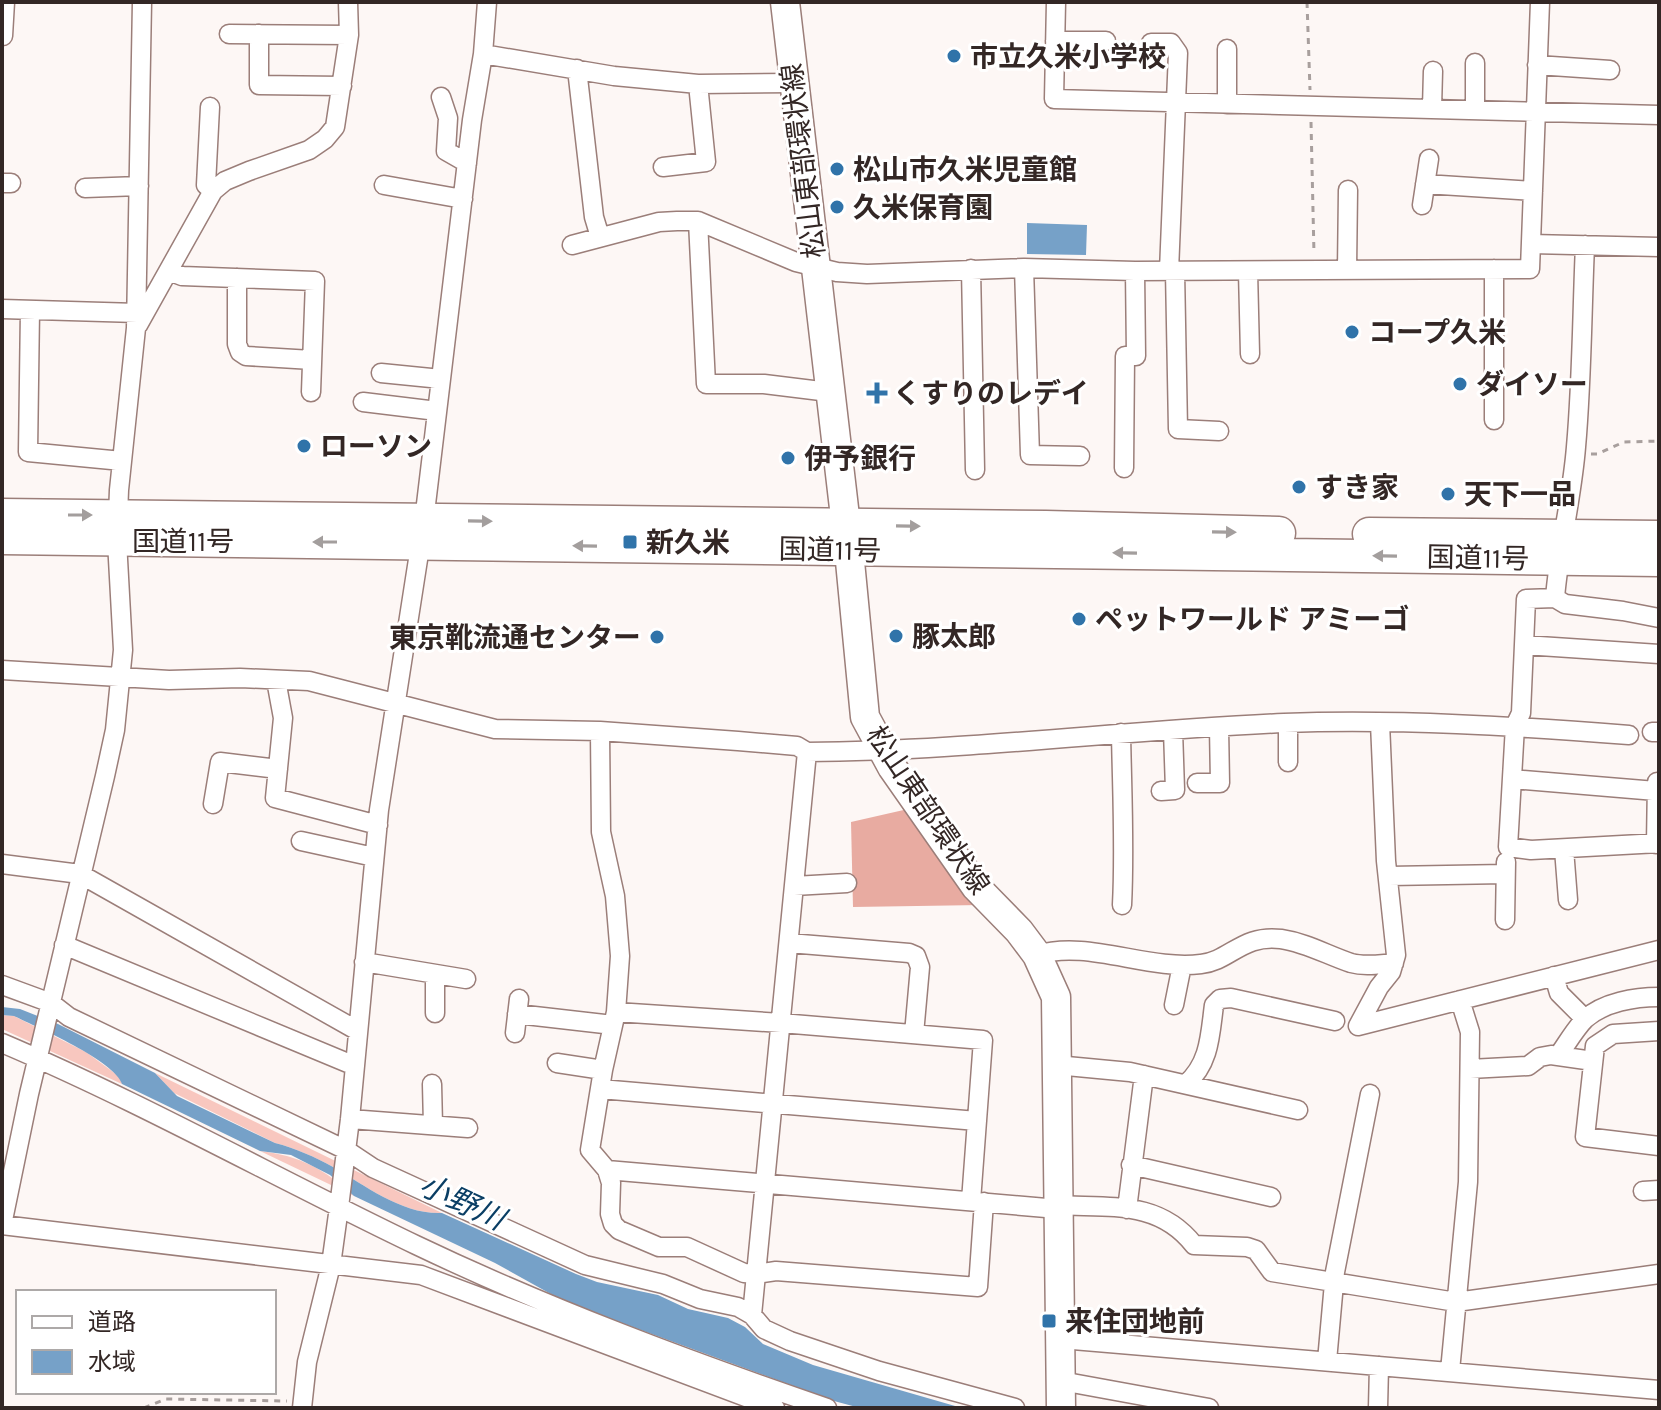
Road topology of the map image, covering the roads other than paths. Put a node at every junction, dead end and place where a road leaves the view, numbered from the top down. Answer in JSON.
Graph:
{"nodes":[{"id":1,"x":5,"y":2,"type":"edge"},
{"id":2,"x":142,"y":2,"type":"edge"},
{"id":3,"x":348,"y":2,"type":"edge"},
{"id":4,"x":487,"y":2,"type":"edge"},
{"id":5,"x":785,"y":2,"type":"edge"},
{"id":6,"x":1056,"y":2,"type":"edge"},
{"id":7,"x":1540,"y":2,"type":"edge"},
{"id":8,"x":229,"y":34,"type":"dead end"},
{"id":9,"x":259,"y":34,"type":"junction"},
{"id":10,"x":349,"y":35,"type":"junction"},
{"id":11,"x":3,"y":36,"type":"edge"},
{"id":12,"x":1055,"y":41,"type":"junction"},
{"id":13,"x":1106,"y":41,"type":"dead end"},
{"id":14,"x":1151,"y":43,"type":"dead end"},
{"id":15,"x":1227,"y":49,"type":"dead end"},
{"id":16,"x":483,"y":54,"type":"junction"},
{"id":17,"x":1475,"y":63,"type":"dead end"},
{"id":18,"x":1537,"y":65,"type":"junction"},
{"id":19,"x":577,"y":69,"type":"junction"},
{"id":20,"x":1610,"y":70,"type":"dead end"},
{"id":21,"x":1433,"y":71,"type":"dead end"},
{"id":22,"x":794,"y":83,"type":"junction"},
{"id":23,"x":698,"y":84,"type":"junction"},
{"id":24,"x":342,"y":86,"type":"junction"},
{"id":25,"x":441,"y":97,"type":"dead end"},
{"id":26,"x":1176,"y":103,"type":"junction"},
{"id":27,"x":1227,"y":104,"type":"junction"},
{"id":28,"x":210,"y":107,"type":"dead end"},
{"id":29,"x":1432,"y":108,"type":"junction"},
{"id":30,"x":1475,"y":110,"type":"junction"},
{"id":31,"x":1535,"y":111,"type":"junction"},
{"id":32,"x":1659,"y":115,"type":"edge"},
{"id":33,"x":1429,"y":159,"type":"dead end"},
{"id":34,"x":467,"y":163,"type":"junction"},
{"id":35,"x":663,"y":167,"type":"dead end"},
{"id":36,"x":1425,"y":184,"type":"junction"},
{"id":37,"x":384,"y":185,"type":"dead end"},
{"id":38,"x":139,"y":186,"type":"junction"},
{"id":39,"x":85,"y":188,"type":"dead end"},
{"id":40,"x":1348,"y":190,"type":"dead end"},
{"id":41,"x":213,"y":191,"type":"junction"},
{"id":42,"x":1533,"y":191,"type":"junction"},
{"id":43,"x":463,"y":199,"type":"junction"},
{"id":44,"x":1422,"y":205,"type":"dead end"},
{"id":45,"x":698,"y":221,"type":"junction"},
{"id":46,"x":600,"y":237,"type":"junction"},
{"id":47,"x":1531,"y":244,"type":"junction"},
{"id":48,"x":572,"y":245,"type":"dead end"},
{"id":49,"x":1585,"y":245,"type":"junction"},
{"id":50,"x":1659,"y":247,"type":"edge"},
{"id":51,"x":815,"y":267,"type":"junction"},
{"id":52,"x":1024,"y":268,"type":"junction"},
{"id":53,"x":971,"y":269,"type":"junction"},
{"id":54,"x":1494,"y":269,"type":"junction"},
{"id":55,"x":1347,"y":270,"type":"junction"},
{"id":56,"x":169,"y":271,"type":"junction"},
{"id":57,"x":1135,"y":271,"type":"junction"},
{"id":58,"x":1172,"y":271,"type":"junction"},
{"id":59,"x":1248,"y":271,"type":"junction"},
{"id":60,"x":237,"y":278,"type":"junction"},
{"id":61,"x":2,"y":309,"type":"edge"},
{"id":62,"x":30,"y":310,"type":"junction"},
{"id":63,"x":137,"y":320,"type":"junction"},
{"id":64,"x":1250,"y":354,"type":"dead end"},
{"id":65,"x":312,"y":360,"type":"junction"},
{"id":66,"x":381,"y":373,"type":"dead end"},
{"id":67,"x":441,"y":379,"type":"junction"},
{"id":68,"x":311,"y":392,"type":"dead end"},
{"id":69,"x":829,"y":392,"type":"junction"},
{"id":70,"x":363,"y":402,"type":"dead end"},
{"id":71,"x":437,"y":411,"type":"junction"},
{"id":72,"x":1494,"y":420,"type":"dead end"},
{"id":73,"x":1219,"y":431,"type":"dead end"},
{"id":74,"x":1080,"y":456,"type":"dead end"},
{"id":75,"x":122,"y":461,"type":"junction"},
{"id":76,"x":1124,"y":468,"type":"dead end"},
{"id":77,"x":975,"y":470,"type":"dead end"},
{"id":78,"x":2,"y":515,"type":"edge"},
{"id":79,"x":118,"y":528,"type":"junction"},
{"id":80,"x":422,"y":532,"type":"junction"},
{"id":81,"x":1659,"y":537,"type":"edge"},
{"id":82,"x":2,"y":538,"type":"edge"},
{"id":83,"x":846,"y":538,"type":"junction"},
{"id":84,"x":1562,"y":548,"type":"junction"},
{"id":85,"x":1659,"y":560,"type":"edge"},
{"id":86,"x":1555,"y":598,"type":"junction"},
{"id":87,"x":1659,"y":618,"type":"edge"},
{"id":88,"x":1524,"y":645,"type":"junction"},
{"id":89,"x":1659,"y":654,"type":"edge"},
{"id":90,"x":2,"y":670,"type":"edge"},
{"id":91,"x":121,"y":675,"type":"junction"},
{"id":92,"x":276,"y":680,"type":"junction"},
{"id":93,"x":394,"y":704,"type":"junction"},
{"id":94,"x":1288,"y":723,"type":"junction"},
{"id":95,"x":1380,"y":723,"type":"junction"},
{"id":96,"x":1515,"y":726,"type":"junction"},
{"id":97,"x":1219,"y":727,"type":"junction"},
{"id":98,"x":1173,"y":730,"type":"junction"},
{"id":99,"x":600,"y":731,"type":"junction"},
{"id":100,"x":1121,"y":733,"type":"junction"},
{"id":101,"x":1629,"y":735,"type":"dead end"},
{"id":102,"x":883,"y":751,"type":"junction"},
{"id":103,"x":807,"y":752,"type":"junction"},
{"id":104,"x":1288,"y":762,"type":"dead end"},
{"id":105,"x":278,"y":769,"type":"junction"},
{"id":106,"x":1512,"y":779,"type":"junction"},
{"id":107,"x":1197,"y":783,"type":"dead end"},
{"id":108,"x":1657,"y":785,"type":"edge"},
{"id":109,"x":1161,"y":791,"type":"dead end"},
{"id":110,"x":210,"y":794,"type":"dead end"},
{"id":111,"x":378,"y":825,"type":"junction"},
{"id":112,"x":301,"y":841,"type":"dead end"},
{"id":113,"x":1657,"y":844,"type":"edge"},
{"id":114,"x":1508,"y":847,"type":"junction"},
{"id":115,"x":1564,"y":849,"type":"junction"},
{"id":116,"x":374,"y":857,"type":"junction"},
{"id":117,"x":2,"y":864,"type":"edge"},
{"id":118,"x":80,"y":874,"type":"junction"},
{"id":119,"x":1505,"y":874,"type":"junction"},
{"id":120,"x":1389,"y":876,"type":"junction"},
{"id":121,"x":847,"y":883,"type":"dead end"},
{"id":122,"x":794,"y":886,"type":"junction"},
{"id":123,"x":1568,"y":900,"type":"dead end"},
{"id":124,"x":1122,"y":905,"type":"dead end"},
{"id":125,"x":1505,"y":920,"type":"dead end"},
{"id":126,"x":789,"y":943,"type":"junction"},
{"id":127,"x":64,"y":945,"type":"junction"},
{"id":128,"x":1659,"y":950,"type":"edge"},
{"id":129,"x":1037,"y":955,"type":"junction"},
{"id":130,"x":364,"y":962,"type":"junction"},
{"id":131,"x":1394,"y":963,"type":"junction"},
{"id":132,"x":1182,"y":965,"type":"junction"},
{"id":133,"x":435,"y":974,"type":"junction"},
{"id":134,"x":1554,"y":976,"type":"junction"},
{"id":135,"x":466,"y":979,"type":"dead end"},
{"id":136,"x":2,"y":985,"type":"edge"},
{"id":137,"x":1659,"y":997,"type":"edge"},
{"id":138,"x":1460,"y":1000,"type":"junction"},
{"id":139,"x":1174,"y":1005,"type":"dead end"},
{"id":140,"x":50,"y":1006,"type":"junction"},
{"id":141,"x":435,"y":1013,"type":"dead end"},
{"id":142,"x":517,"y":1015,"type":"dead end"},
{"id":143,"x":614,"y":1019,"type":"junction"},
{"id":144,"x":1585,"y":1019,"type":"junction"},
{"id":145,"x":1335,"y":1021,"type":"dead end"},
{"id":146,"x":781,"y":1023,"type":"junction"},
{"id":147,"x":358,"y":1031,"type":"junction"},
{"id":148,"x":1659,"y":1031,"type":"edge"},
{"id":149,"x":914,"y":1034,"type":"junction"},
{"id":150,"x":2,"y":1043,"type":"edge"},
{"id":151,"x":39,"y":1056,"type":"junction"},
{"id":152,"x":1558,"y":1056,"type":"junction"},
{"id":153,"x":1593,"y":1061,"type":"junction"},
{"id":154,"x":557,"y":1063,"type":"dead end"},
{"id":155,"x":1056,"y":1065,"type":"junction"},
{"id":156,"x":355,"y":1066,"type":"junction"},
{"id":157,"x":1470,"y":1069,"type":"junction"},
{"id":158,"x":1144,"y":1075,"type":"junction"},
{"id":159,"x":602,"y":1079,"type":"junction"},
{"id":160,"x":432,"y":1084,"type":"dead end"},
{"id":161,"x":1186,"y":1084,"type":"junction"},
{"id":162,"x":1370,"y":1094,"type":"dead end"},
{"id":163,"x":773,"y":1104,"type":"junction"},
{"id":164,"x":1298,"y":1110,"type":"dead end"},
{"id":165,"x":350,"y":1119,"type":"junction"},
{"id":166,"x":977,"y":1121,"type":"junction"},
{"id":167,"x":433,"y":1125,"type":"junction"},
{"id":168,"x":468,"y":1128,"type":"dead end"},
{"id":169,"x":1659,"y":1146,"type":"edge"},
{"id":170,"x":346,"y":1153,"type":"junction"},
{"id":171,"x":1131,"y":1165,"type":"junction"},
{"id":172,"x":607,"y":1170,"type":"junction"},
{"id":173,"x":765,"y":1183,"type":"junction"},
{"id":174,"x":1271,"y":1197,"type":"dead end"},
{"id":175,"x":978,"y":1202,"type":"junction"},
{"id":176,"x":340,"y":1203,"type":"junction"},
{"id":177,"x":1058,"y":1207,"type":"junction"},
{"id":178,"x":1127,"y":1209,"type":"junction"},
{"id":179,"x":331,"y":1265,"type":"junction"},
{"id":180,"x":756,"y":1274,"type":"junction"},
{"id":181,"x":1659,"y":1274,"type":"edge"},
{"id":182,"x":1334,"y":1283,"type":"junction"},
{"id":183,"x":1456,"y":1302,"type":"junction"},
{"id":184,"x":752,"y":1315,"type":"junction"},
{"id":185,"x":1061,"y":1339,"type":"junction"},
{"id":186,"x":1327,"y":1361,"type":"junction"},
{"id":187,"x":1379,"y":1366,"type":"junction"},
{"id":188,"x":1450,"y":1371,"type":"junction"},
{"id":189,"x":1659,"y":1390,"type":"edge"},
{"id":190,"x":1061,"y":1395,"type":"edge"},
{"id":191,"x":302,"y":1405,"type":"edge"},
{"id":192,"x":775,"y":1408,"type":"edge"},
{"id":193,"x":827,"y":1408,"type":"edge"},
{"id":194,"x":1015,"y":1408,"type":"edge"},
{"id":195,"x":1209,"y":1408,"type":"edge"},
{"id":196,"x":1378,"y":1408,"type":"edge"}],
"edges":[{"from":1,"to":11,"type":"street"},
{"from":2,"to":38,"type":"street"},
{"from":3,"to":10,"type":"street"},
{"from":4,"to":16,"type":"street"},
{"from":5,"to":22,"type":"main road","name":"松山東部環状線"},
{"from":6,"to":12,"type":"street"},
{"from":7,"to":18,"type":"street"},
{"from":8,"to":9,"type":"street"},
{"from":9,"to":10,"type":"street"},
{"from":9,"to":24,"type":"street"},
{"from":10,"to":24,"type":"street"},
{"from":12,"to":13,"type":"street"},
{"from":12,"to":26,"type":"street"},
{"from":14,"to":26,"type":"street"},
{"from":15,"to":27,"type":"street"},
{"from":16,"to":19,"type":"street"},
{"from":16,"to":34,"type":"street"},
{"from":17,"to":30,"type":"street"},
{"from":18,"to":20,"type":"street"},
{"from":18,"to":31,"type":"street"},
{"from":19,"to":23,"type":"street"},
{"from":19,"to":46,"type":"street"},
{"from":21,"to":29,"type":"street"},
{"from":22,"to":23,"type":"street"},
{"from":22,"to":51,"type":"main road","name":"松山東部環状線"},
{"from":23,"to":35,"type":"street"},
{"from":24,"to":41,"type":"street"},
{"from":25,"to":34,"type":"street"},
{"from":26,"to":27,"type":"street"},
{"from":26,"to":58,"type":"street"},
{"from":27,"to":29,"type":"street"},
{"from":28,"to":41,"type":"street"},
{"from":29,"to":30,"type":"street"},
{"from":30,"to":31,"type":"street"},
{"from":31,"to":32,"type":"street"},
{"from":31,"to":42,"type":"street"},
{"from":33,"to":36,"type":"street"},
{"from":34,"to":43,"type":"street"},
{"from":36,"to":42,"type":"street"},
{"from":36,"to":44,"type":"street"},
{"from":37,"to":43,"type":"street"},
{"from":38,"to":39,"type":"street"},
{"from":38,"to":63,"type":"street"},
{"from":40,"to":55,"type":"street"},
{"from":41,"to":56,"type":"street"},
{"from":42,"to":47,"type":"street"},
{"from":43,"to":67,"type":"street"},
{"from":45,"to":46,"type":"street"},
{"from":45,"to":51,"type":"street"},
{"from":45,"to":69,"type":"street"},
{"from":46,"to":48,"type":"street"},
{"from":47,"to":49,"type":"street"},
{"from":47,"to":54,"type":"street"},
{"from":49,"to":50,"type":"street"},
{"from":49,"to":84,"type":"street"},
{"from":51,"to":53,"type":"street"},
{"from":51,"to":69,"type":"main road","name":"松山東部環状線"},
{"from":52,"to":53,"type":"street"},
{"from":52,"to":57,"type":"street"},
{"from":52,"to":74,"type":"street"},
{"from":53,"to":77,"type":"street"},
{"from":54,"to":55,"type":"street"},
{"from":54,"to":72,"type":"street"},
{"from":55,"to":59,"type":"street"},
{"from":56,"to":60,"type":"street"},
{"from":56,"to":63,"type":"street"},
{"from":57,"to":58,"type":"street"},
{"from":57,"to":76,"type":"street"},
{"from":58,"to":59,"type":"street"},
{"from":58,"to":73,"type":"street"},
{"from":59,"to":64,"type":"street"},
{"from":60,"to":65,"type":"street"},
{"from":60,"to":65,"type":"street"},
{"from":61,"to":62,"type":"street"},
{"from":62,"to":63,"type":"street"},
{"from":62,"to":75,"type":"street"},
{"from":63,"to":75,"type":"street"},
{"from":65,"to":68,"type":"street"},
{"from":66,"to":67,"type":"street"},
{"from":67,"to":71,"type":"street"},
{"from":69,"to":83,"type":"main road","name":"松山東部環状線"},
{"from":70,"to":71,"type":"street"},
{"from":71,"to":80,"type":"street"},
{"from":75,"to":79,"type":"street"},
{"from":78,"to":79,"type":"highway","name":"国道11号","one_way":true},
{"from":79,"to":80,"type":"highway","name":"国道11号"},
{"from":79,"to":82,"type":"highway","name":"国道11号"},
{"from":79,"to":91,"type":"street"},
{"from":80,"to":83,"type":"highway","name":"国道11号"},
{"from":80,"to":93,"type":"street"},
{"from":81,"to":84,"type":"highway","name":"国道11号"},
{"from":83,"to":84,"type":"highway","name":"国道11号"},
{"from":83,"to":102,"type":"main road","name":"松山東部環状線"},
{"from":84,"to":85,"type":"highway","name":"国道11号"},
{"from":84,"to":86,"type":"street"},
{"from":86,"to":87,"type":"street"},
{"from":86,"to":88,"type":"street"},
{"from":88,"to":89,"type":"street"},
{"from":88,"to":96,"type":"street"},
{"from":90,"to":91,"type":"street"},
{"from":91,"to":92,"type":"street"},
{"from":91,"to":118,"type":"street"},
{"from":92,"to":93,"type":"street"},
{"from":92,"to":105,"type":"street"},
{"from":93,"to":99,"type":"street"},
{"from":93,"to":111,"type":"street"},
{"from":94,"to":95,"type":"street"},
{"from":94,"to":97,"type":"street"},
{"from":94,"to":104,"type":"street"},
{"from":95,"to":96,"type":"street"},
{"from":95,"to":120,"type":"street"},
{"from":96,"to":101,"type":"street"},
{"from":96,"to":106,"type":"street"},
{"from":97,"to":98,"type":"street"},
{"from":97,"to":107,"type":"street"},
{"from":98,"to":100,"type":"street"},
{"from":98,"to":109,"type":"street"},
{"from":99,"to":103,"type":"street"},
{"from":99,"to":143,"type":"street"},
{"from":100,"to":102,"type":"street"},
{"from":100,"to":124,"type":"street"},
{"from":102,"to":103,"type":"street"},
{"from":102,"to":129,"type":"main road","name":"松山東部環状線"},
{"from":103,"to":122,"type":"street"},
{"from":105,"to":110,"type":"street"},
{"from":105,"to":111,"type":"street"},
{"from":106,"to":108,"type":"street"},
{"from":106,"to":114,"type":"street"},
{"from":108,"to":113,"type":"street"},
{"from":111,"to":116,"type":"street"},
{"from":112,"to":116,"type":"street"},
{"from":113,"to":115,"type":"street"},
{"from":114,"to":115,"type":"street"},
{"from":114,"to":119,"type":"street"},
{"from":115,"to":123,"type":"street"},
{"from":116,"to":130,"type":"street"},
{"from":117,"to":118,"type":"street"},
{"from":118,"to":127,"type":"street"},
{"from":118,"to":147,"type":"street"},
{"from":119,"to":120,"type":"street"},
{"from":119,"to":125,"type":"street"},
{"from":120,"to":131,"type":"street"},
{"from":121,"to":122,"type":"street"},
{"from":122,"to":126,"type":"street"},
{"from":126,"to":146,"type":"street"},
{"from":126,"to":149,"type":"street"},
{"from":127,"to":140,"type":"street"},
{"from":127,"to":156,"type":"street"},
{"from":128,"to":134,"type":"street"},
{"from":129,"to":132,"type":"street"},
{"from":129,"to":155,"type":"main road","name":"松山東部環状線"},
{"from":130,"to":133,"type":"street"},
{"from":130,"to":147,"type":"street"},
{"from":131,"to":132,"type":"street"},
{"from":131,"to":138,"type":"street"},
{"from":132,"to":139,"type":"street"},
{"from":133,"to":135,"type":"street"},
{"from":133,"to":141,"type":"street"},
{"from":134,"to":138,"type":"street"},
{"from":134,"to":144,"type":"street"},
{"from":136,"to":140,"type":"street"},
{"from":137,"to":144,"type":"street"},
{"from":138,"to":157,"type":"street"},
{"from":140,"to":151,"type":"street"},
{"from":140,"to":170,"type":"street"},
{"from":142,"to":143,"type":"street"},
{"from":143,"to":146,"type":"street"},
{"from":143,"to":159,"type":"street"},
{"from":144,"to":152,"type":"street"},
{"from":145,"to":161,"type":"street"},
{"from":146,"to":149,"type":"street"},
{"from":146,"to":163,"type":"street"},
{"from":147,"to":156,"type":"street"},
{"from":148,"to":153,"type":"street"},
{"from":149,"to":166,"type":"street"},
{"from":150,"to":151,"type":"street"},
{"from":151,"to":176,"type":"street"},
{"from":151,"to":179,"type":"street"},
{"from":152,"to":153,"type":"street"},
{"from":152,"to":157,"type":"street"},
{"from":153,"to":169,"type":"street"},
{"from":154,"to":159,"type":"street"},
{"from":155,"to":158,"type":"street"},
{"from":155,"to":177,"type":"main road","name":"松山東部環状線"},
{"from":156,"to":165,"type":"street"},
{"from":157,"to":183,"type":"street"},
{"from":158,"to":161,"type":"street"},
{"from":158,"to":171,"type":"street"},
{"from":159,"to":163,"type":"street"},
{"from":159,"to":172,"type":"street"},
{"from":160,"to":167,"type":"street"},
{"from":161,"to":164,"type":"street"},
{"from":162,"to":182,"type":"street"},
{"from":163,"to":166,"type":"street"},
{"from":163,"to":173,"type":"street"},
{"from":165,"to":167,"type":"street"},
{"from":165,"to":170,"type":"street"},
{"from":166,"to":175,"type":"street"},
{"from":167,"to":168,"type":"street"},
{"from":170,"to":176,"type":"street"},
{"from":170,"to":184,"type":"street"},
{"from":171,"to":174,"type":"street"},
{"from":171,"to":178,"type":"street"},
{"from":172,"to":173,"type":"street"},
{"from":172,"to":180,"type":"street"},
{"from":173,"to":175,"type":"street"},
{"from":173,"to":180,"type":"street"},
{"from":175,"to":177,"type":"street"},
{"from":175,"to":180,"type":"street"},
{"from":176,"to":179,"type":"street"},
{"from":176,"to":193,"type":"street"},
{"from":177,"to":178,"type":"street"},
{"from":177,"to":185,"type":"main road","name":"松山東部環状線"},
{"from":178,"to":182,"type":"street"},
{"from":179,"to":191,"type":"street"},
{"from":179,"to":192,"type":"street"},
{"from":180,"to":184,"type":"street"},
{"from":181,"to":183,"type":"street"},
{"from":182,"to":183,"type":"street"},
{"from":182,"to":186,"type":"street"},
{"from":183,"to":188,"type":"street"},
{"from":184,"to":194,"type":"street"},
{"from":185,"to":186,"type":"street"},
{"from":185,"to":190,"type":"main road","name":"松山東部環状線"},
{"from":186,"to":187,"type":"street"},
{"from":187,"to":188,"type":"street"},
{"from":187,"to":196,"type":"street"},
{"from":188,"to":189,"type":"street"},
{"from":190,"to":195,"type":"street"}]}
